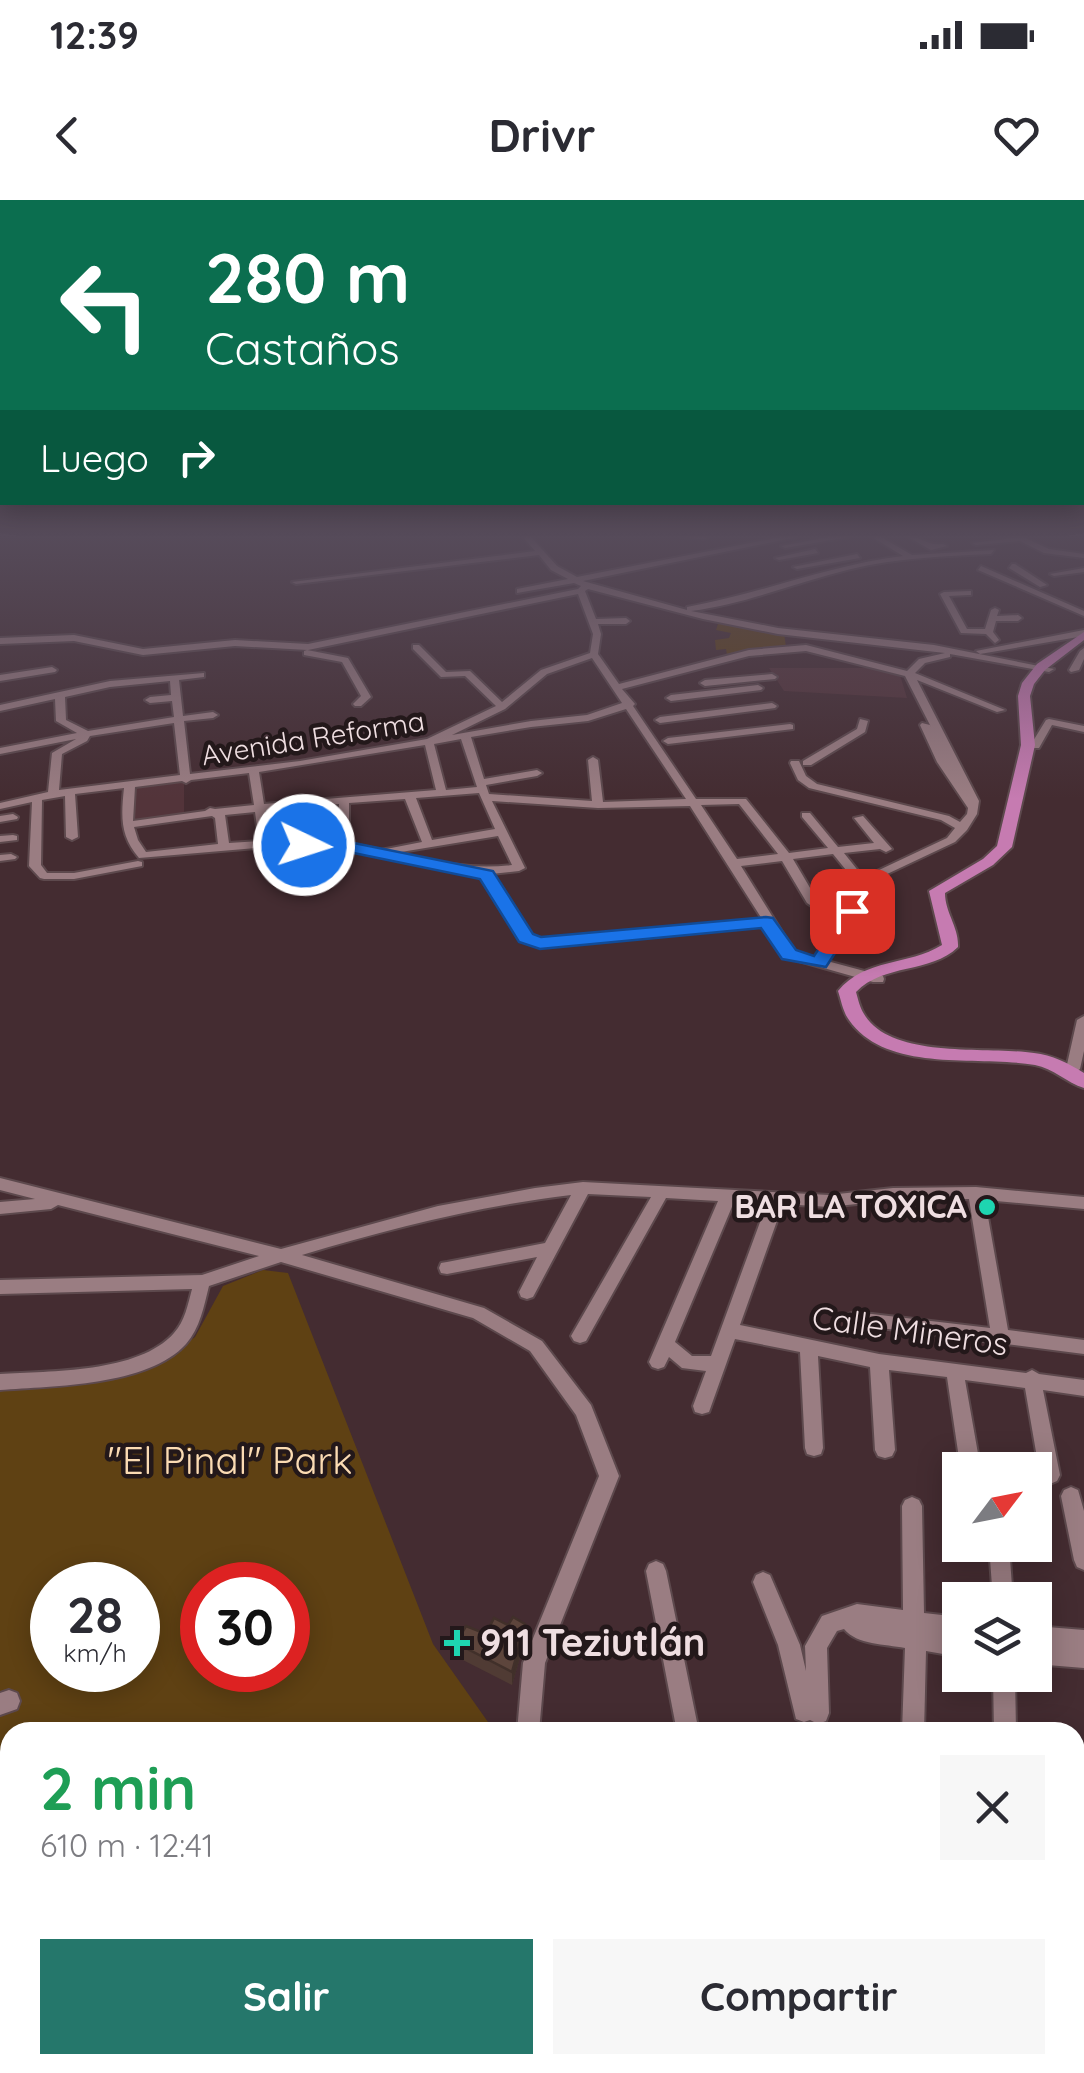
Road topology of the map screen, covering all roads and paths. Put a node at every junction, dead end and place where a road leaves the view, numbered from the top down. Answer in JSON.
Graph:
{"nodes":[{"id":1,"x":421,"y":624,"type":"edge"},
{"id":2,"x":595,"y":624,"type":"edge"},
{"id":3,"x":749,"y":624,"type":"edge"},
{"id":4,"x":960,"y":624,"type":"edge"},
{"id":5,"x":991,"y":624,"type":"edge"},
{"id":6,"x":989,"y":632,"type":"junction"},
{"id":7,"x":813,"y":636,"type":"junction"},
{"id":8,"x":1084,"y":637,"type":"edge"},
{"id":9,"x":0,"y":642,"type":"edge"},
{"id":10,"x":275,"y":644,"type":"junction"},
{"id":11,"x":416,"y":647,"type":"dead end"},
{"id":12,"x":806,"y":648,"type":"junction"},
{"id":13,"x":1000,"y":648,"type":"junction"},
{"id":14,"x":1084,"y":650,"type":"edge"},
{"id":15,"x":964,"y":653,"type":"junction"},
{"id":16,"x":594,"y":654,"type":"junction"},
{"id":17,"x":1045,"y":668,"type":"junction"},
{"id":18,"x":52,"y":670,"type":"dead end"},
{"id":19,"x":692,"y":670,"type":"junction"},
{"id":20,"x":908,"y":674,"type":"junction"},
{"id":21,"x":1079,"y":674,"type":"edge"},
{"id":22,"x":202,"y":675,"type":"dead end"},
{"id":23,"x":174,"y":677,"type":"junction"},
{"id":24,"x":772,"y":677,"type":"dead end"},
{"id":25,"x":0,"y":678,"type":"edge"},
{"id":26,"x":705,"y":684,"type":"junction"},
{"id":27,"x":755,"y":684,"type":"junction"},
{"id":28,"x":619,"y":687,"type":"junction"},
{"id":29,"x":712,"y":693,"type":"junction"},
{"id":30,"x":60,"y":695,"type":"junction"},
{"id":31,"x":176,"y":698,"type":"junction"},
{"id":32,"x":671,"y":698,"type":"dead end"},
{"id":33,"x":150,"y":700,"type":"dead end"},
{"id":34,"x":358,"y":704,"type":"dead end"},
{"id":35,"x":630,"y":704,"type":"junction"},
{"id":36,"x":772,"y":706,"type":"junction"},
{"id":37,"x":4,"y":707,"type":"edge"},
{"id":38,"x":502,"y":707,"type":"junction"},
{"id":39,"x":1000,"y":710,"type":"dead end"},
{"id":40,"x":726,"y":712,"type":"junction"},
{"id":41,"x":213,"y":715,"type":"dead end"},
{"id":42,"x":177,"y":720,"type":"junction"},
{"id":43,"x":660,"y":720,"type":"dead end"},
{"id":44,"x":857,"y":720,"type":"dead end"},
{"id":45,"x":14,"y":724,"type":"dead end"},
{"id":46,"x":1084,"y":730,"type":"edge"},
{"id":47,"x":745,"y":732,"type":"junction"},
{"id":48,"x":86,"y":734,"type":"junction"},
{"id":49,"x":466,"y":738,"type":"junction"},
{"id":50,"x":668,"y":741,"type":"dead end"},
{"id":51,"x":428,"y":742,"type":"junction"},
{"id":52,"x":1035,"y":746,"type":"junction"},
{"id":53,"x":0,"y":752,"type":"edge"},
{"id":54,"x":593,"y":760,"type":"dead end"},
{"id":55,"x":254,"y":770,"type":"junction"},
{"id":56,"x":537,"y":773,"type":"dead end"},
{"id":57,"x":186,"y":780,"type":"junction"},
{"id":58,"x":130,"y":786,"type":"junction"},
{"id":59,"x":483,"y":790,"type":"junction"},
{"id":60,"x":70,"y":792,"type":"junction"},
{"id":61,"x":442,"y":793,"type":"junction"},
{"id":62,"x":53,"y":794,"type":"junction"},
{"id":63,"x":410,"y":797,"type":"junction"},
{"id":64,"x":37,"y":798,"type":"junction"},
{"id":65,"x":344,"y":803,"type":"junction"},
{"id":66,"x":695,"y":804,"type":"junction"},
{"id":67,"x":598,"y":805,"type":"junction"},
{"id":68,"x":0,"y":806,"type":"edge"},
{"id":69,"x":259,"y":806,"type":"junction"},
{"id":70,"x":971,"y":810,"type":"junction"},
{"id":71,"x":210,"y":811,"type":"junction"},
{"id":72,"x":806,"y":815,"type":"dead end"},
{"id":73,"x":949,"y":816,"type":"junction"},
{"id":74,"x":859,"y":818,"type":"dead end"},
{"id":75,"x":126,"y":825,"type":"junction"},
{"id":76,"x":963,"y":828,"type":"junction"},
{"id":77,"x":500,"y":832,"type":"junction"},
{"id":78,"x":72,"y":838,"type":"dead end"},
{"id":79,"x":265,"y":844,"type":"junction"},
{"id":80,"x":428,"y":844,"type":"junction"},
{"id":81,"x":882,"y":845,"type":"junction"},
{"id":82,"x":344,"y":846,"type":"junction"},
{"id":83,"x":224,"y":848,"type":"junction"},
{"id":84,"x":833,"y":851,"type":"junction"},
{"id":85,"x":374,"y":853,"type":"junction"},
{"id":86,"x":786,"y":856,"type":"junction"},
{"id":87,"x":734,"y":863,"type":"junction"},
{"id":88,"x":899,"y":863,"type":"junction"},
{"id":89,"x":138,"y":864,"type":"junction"},
{"id":90,"x":486,"y":874,"type":"junction"},
{"id":91,"x":868,"y":890,"type":"junction"},
{"id":92,"x":812,"y":903,"type":"dead end"},
{"id":93,"x":852,"y":911,"type":"junction"},
{"id":94,"x":766,"y":922,"type":"junction"},
{"id":95,"x":882,"y":926,"type":"dead end"},
{"id":96,"x":819,"y":963,"type":"junction"},
{"id":97,"x":873,"y":977,"type":"junction"},
{"id":98,"x":1084,"y":1020,"type":"edge"},
{"id":99,"x":928,"y":1048,"type":"junction"},
{"id":100,"x":1081,"y":1079,"type":"edge"},
{"id":101,"x":0,"y":1184,"type":"edge"},
{"id":102,"x":583,"y":1188,"type":"junction"},
{"id":103,"x":662,"y":1192,"type":"junction"},
{"id":104,"x":976,"y":1193,"type":"junction"},
{"id":105,"x":728,"y":1197,"type":"junction"},
{"id":106,"x":777,"y":1198,"type":"junction"},
{"id":107,"x":60,"y":1202,"type":"junction"},
{"id":108,"x":1084,"y":1203,"type":"edge"},
{"id":109,"x":0,"y":1208,"type":"edge"},
{"id":110,"x":549,"y":1249,"type":"junction"},
{"id":111,"x":279,"y":1256,"type":"junction"},
{"id":112,"x":447,"y":1268,"type":"dead end"},
{"id":113,"x":202,"y":1282,"type":"junction"},
{"id":114,"x":0,"y":1287,"type":"edge"},
{"id":115,"x":527,"y":1292,"type":"dead end"},
{"id":116,"x":855,"y":1320,"type":"dead end"},
{"id":117,"x":728,"y":1330,"type":"junction"},
{"id":118,"x":580,"y":1336,"type":"dead end"},
{"id":119,"x":1000,"y":1338,"type":"junction"},
{"id":120,"x":1084,"y":1347,"type":"edge"},
{"id":121,"x":809,"y":1349,"type":"junction"},
{"id":122,"x":880,"y":1361,"type":"junction"},
{"id":123,"x":716,"y":1364,"type":"junction"},
{"id":124,"x":955,"y":1372,"type":"junction"},
{"id":125,"x":1032,"y":1378,"type":"junction"},
{"id":126,"x":0,"y":1382,"type":"edge"},
{"id":127,"x":1084,"y":1388,"type":"edge"},
{"id":128,"x":702,"y":1406,"type":"dead end"},
{"id":129,"x":814,"y":1448,"type":"dead end"},
{"id":130,"x":885,"y":1450,"type":"dead end"},
{"id":131,"x":968,"y":1452,"type":"edge"},
{"id":132,"x":1046,"y":1452,"type":"edge"},
{"id":133,"x":1071,"y":1496,"type":"dead end"},
{"id":134,"x":912,"y":1506,"type":"dead end"},
{"id":135,"x":1084,"y":1560,"type":"edge"},
{"id":136,"x":656,"y":1571,"type":"dead end"},
{"id":137,"x":763,"y":1582,"type":"dead end"},
{"id":138,"x":942,"y":1629,"type":"edge"},
{"id":139,"x":915,"y":1631,"type":"junction"},
{"id":140,"x":1052,"y":1638,"type":"edge"},
{"id":141,"x":942,"y":1640,"type":"edge"},
{"id":142,"x":1084,"y":1641,"type":"edge"},
{"id":143,"x":789,"y":1645,"type":"junction"},
{"id":144,"x":816,"y":1646,"type":"junction"},
{"id":145,"x":1052,"y":1654,"type":"edge"},
{"id":146,"x":1084,"y":1657,"type":"edge"},
{"id":147,"x":1004,"y":1692,"type":"edge"},
{"id":148,"x":529,"y":1722,"type":"edge"},
{"id":149,"x":686,"y":1722,"type":"edge"},
{"id":150,"x":913,"y":1722,"type":"edge"},
{"id":151,"x":1005,"y":1722,"type":"edge"}],
"edges":[{"from":1,"to":10,"type":"street"},
{"from":2,"to":16,"type":"street"},
{"from":3,"to":7,"type":"street"},
{"from":4,"to":6,"type":"street"},
{"from":5,"to":6,"type":"street"},
{"from":6,"to":13,"type":"street"},
{"from":7,"to":12,"type":"street"},
{"from":7,"to":15,"type":"street"},
{"from":8,"to":13,"type":"street"},
{"from":8,"to":17,"type":"main road"},
{"from":9,"to":10,"type":"street"},
{"from":10,"to":34,"type":"street"},
{"from":11,"to":38,"type":"street"},
{"from":12,"to":19,"type":"street"},
{"from":12,"to":20,"type":"street"},
{"from":13,"to":15,"type":"street"},
{"from":14,"to":21,"type":"street"},
{"from":15,"to":17,"type":"street"},
{"from":15,"to":20,"type":"street"},
{"from":16,"to":28,"type":"street"},
{"from":16,"to":38,"type":"street"},
{"from":17,"to":52,"type":"main road"},
{"from":17,"to":97,"type":"main road"},
{"from":18,"to":25,"type":"street"},
{"from":19,"to":26,"type":"street"},
{"from":19,"to":28,"type":"street"},
{"from":20,"to":39,"type":"street"},
{"from":20,"to":70,"type":"street"},
{"from":22,"to":23,"type":"street"},
{"from":23,"to":30,"type":"street"},
{"from":23,"to":31,"type":"street"},
{"from":24,"to":27,"type":"street"},
{"from":26,"to":27,"type":"street"},
{"from":26,"to":29,"type":"street"},
{"from":27,"to":29,"type":"street"},
{"from":27,"to":36,"type":"street"},
{"from":28,"to":35,"type":"street"},
{"from":29,"to":32,"type":"street"},
{"from":29,"to":40,"type":"street"},
{"from":30,"to":37,"type":"street"},
{"from":30,"to":48,"type":"street"},
{"from":31,"to":33,"type":"street"},
{"from":31,"to":42,"type":"street"},
{"from":35,"to":49,"type":"street","name":"Avenida Reforma"},
{"from":35,"to":66,"type":"street"},
{"from":36,"to":40,"type":"street"},
{"from":36,"to":47,"type":"street"},
{"from":37,"to":45,"type":"street"},
{"from":38,"to":51,"type":"street"},
{"from":40,"to":43,"type":"street"},
{"from":40,"to":47,"type":"street"},
{"from":41,"to":42,"type":"street"},
{"from":42,"to":48,"type":"street"},
{"from":42,"to":57,"type":"street"},
{"from":44,"to":73,"type":"street"},
{"from":46,"to":52,"type":"street"},
{"from":47,"to":50,"type":"street"},
{"from":48,"to":53,"type":"street"},
{"from":48,"to":62,"type":"street"},
{"from":49,"to":51,"type":"street","name":"Avenida Reforma"},
{"from":49,"to":59,"type":"street"},
{"from":51,"to":55,"type":"street","name":"Avenida Reforma"},
{"from":51,"to":61,"type":"street"},
{"from":52,"to":97,"type":"main road"},
{"from":54,"to":67,"type":"street"},
{"from":55,"to":57,"type":"street","name":"Avenida Reforma"},
{"from":55,"to":69,"type":"street"},
{"from":56,"to":59,"type":"street"},
{"from":57,"to":58,"type":"street","name":"Avenida Reforma"},
{"from":58,"to":60,"type":"street","name":"Avenida Reforma"},
{"from":58,"to":75,"type":"street"},
{"from":59,"to":61,"type":"street"},
{"from":59,"to":67,"type":"street"},
{"from":59,"to":77,"type":"street"},
{"from":60,"to":62,"type":"street","name":"Avenida Reforma"},
{"from":60,"to":78,"type":"street"},
{"from":61,"to":63,"type":"street"},
{"from":62,"to":64,"type":"street","name":"Avenida Reforma"},
{"from":63,"to":65,"type":"street"},
{"from":63,"to":80,"type":"street"},
{"from":64,"to":68,"type":"street","name":"Avenida Reforma"},
{"from":64,"to":89,"type":"street"},
{"from":65,"to":69,"type":"street"},
{"from":65,"to":82,"type":"street"},
{"from":66,"to":67,"type":"street"},
{"from":66,"to":86,"type":"street"},
{"from":66,"to":87,"type":"street"},
{"from":69,"to":71,"type":"street"},
{"from":69,"to":79,"type":"street"},
{"from":70,"to":73,"type":"street"},
{"from":70,"to":76,"type":"street"},
{"from":71,"to":75,"type":"street"},
{"from":71,"to":83,"type":"street"},
{"from":72,"to":84,"type":"street"},
{"from":73,"to":76,"type":"street"},
{"from":74,"to":81,"type":"street"},
{"from":75,"to":89,"type":"street"},
{"from":76,"to":88,"type":"street"},
{"from":77,"to":80,"type":"street"},
{"from":77,"to":90,"type":"street"},
{"from":79,"to":82,"type":"street"},
{"from":79,"to":83,"type":"street"},
{"from":80,"to":85,"type":"street"},
{"from":81,"to":84,"type":"street"},
{"from":81,"to":88,"type":"street"},
{"from":82,"to":85,"type":"street"},
{"from":83,"to":89,"type":"street"},
{"from":84,"to":86,"type":"street"},
{"from":84,"to":91,"type":"street"},
{"from":85,"to":90,"type":"street"},
{"from":86,"to":87,"type":"street"},
{"from":86,"to":92,"type":"street"},
{"from":87,"to":94,"type":"street"},
{"from":88,"to":91,"type":"street"},
{"from":90,"to":94,"type":"street"},
{"from":91,"to":93,"type":"street"},
{"from":93,"to":95,"type":"street"},
{"from":93,"to":96,"type":"street"},
{"from":94,"to":96,"type":"street"},
{"from":96,"to":97,"type":"street"},
{"from":97,"to":99,"type":"main road"},
{"from":98,"to":100,"type":"street"},
{"from":99,"to":100,"type":"main road"},
{"from":99,"to":100,"type":"main road"},
{"from":101,"to":107,"type":"street"},
{"from":102,"to":103,"type":"street"},
{"from":102,"to":110,"type":"street"},
{"from":102,"to":111,"type":"street"},
{"from":103,"to":105,"type":"street"},
{"from":103,"to":118,"type":"street"},
{"from":104,"to":106,"type":"street"},
{"from":104,"to":108,"type":"street"},
{"from":104,"to":119,"type":"street"},
{"from":105,"to":106,"type":"street"},
{"from":105,"to":123,"type":"street"},
{"from":106,"to":117,"type":"street"},
{"from":107,"to":109,"type":"street"},
{"from":107,"to":111,"type":"street"},
{"from":110,"to":112,"type":"street"},
{"from":110,"to":115,"type":"street"},
{"from":111,"to":113,"type":"street"},
{"from":111,"to":148,"type":"street"},
{"from":113,"to":114,"type":"street"},
{"from":113,"to":126,"type":"street"},
{"from":116,"to":119,"type":"street"},
{"from":117,"to":121,"type":"street","name":"Calle Mineros"},
{"from":117,"to":123,"type":"street"},
{"from":119,"to":120,"type":"street"},
{"from":121,"to":122,"type":"street","name":"Calle Mineros"},
{"from":121,"to":129,"type":"street"},
{"from":122,"to":124,"type":"street","name":"Calle Mineros"},
{"from":122,"to":130,"type":"street"},
{"from":123,"to":128,"type":"street"},
{"from":124,"to":125,"type":"street","name":"Calle Mineros"},
{"from":124,"to":131,"type":"street"},
{"from":125,"to":127,"type":"street","name":"Calle Mineros"},
{"from":125,"to":132,"type":"street"},
{"from":133,"to":135,"type":"street"},
{"from":134,"to":139,"type":"street"},
{"from":136,"to":149,"type":"street"},
{"from":137,"to":143,"type":"street"},
{"from":138,"to":139,"type":"street"},
{"from":139,"to":141,"type":"street"},
{"from":139,"to":144,"type":"street"},
{"from":139,"to":150,"type":"street"},
{"from":140,"to":142,"type":"street"},
{"from":143,"to":144,"type":"street"},
{"from":143,"to":144,"type":"street"},
{"from":145,"to":146,"type":"street"},
{"from":147,"to":151,"type":"street"}]}
